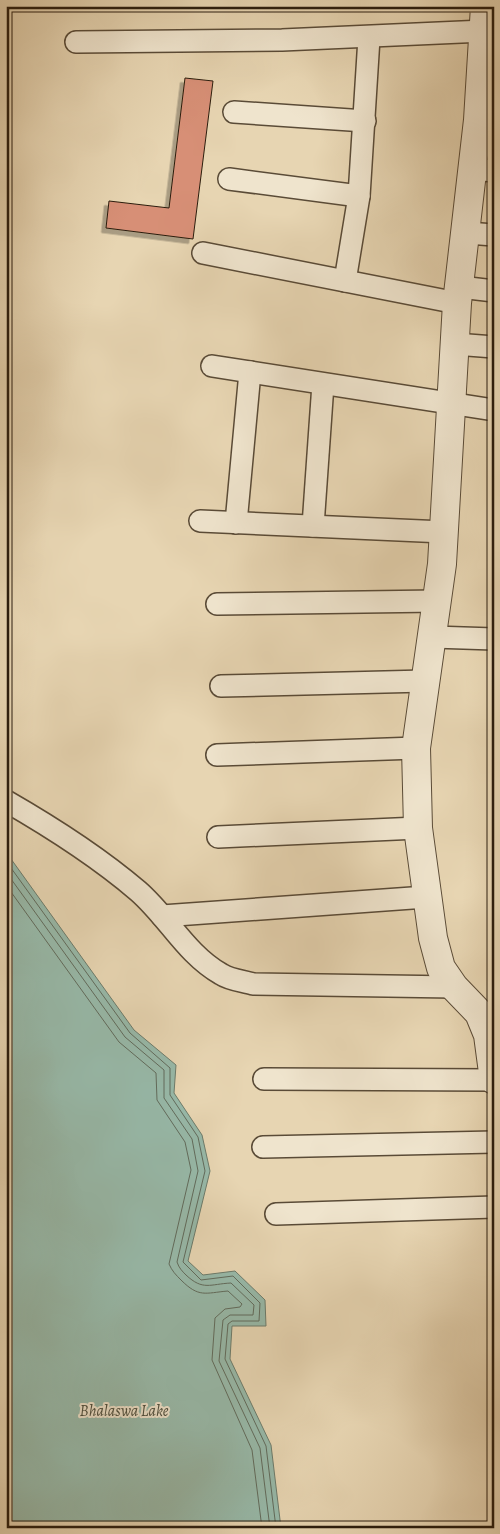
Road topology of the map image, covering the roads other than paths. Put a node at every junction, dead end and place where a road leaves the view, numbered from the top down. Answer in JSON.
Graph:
{"nodes":[{"id":1,"x":485,"y":19,"type":"edge"},
{"id":2,"x":369,"y":38,"type":"junction"},
{"id":3,"x":76,"y":42,"type":"dead end"},
{"id":4,"x":234,"y":112,"type":"dead end"},
{"id":5,"x":364,"y":121,"type":"junction"},
{"id":6,"x":484,"y":170,"type":"edge"},
{"id":7,"x":229,"y":179,"type":"dead end"},
{"id":8,"x":359,"y":196,"type":"junction"},
{"id":9,"x":467,"y":233,"type":"junction"},
{"id":10,"x":494,"y":235,"type":"edge"},
{"id":11,"x":203,"y":253,"type":"dead end"},
{"id":12,"x":345,"y":281,"type":"junction"},
{"id":13,"x":494,"y":292,"type":"edge"},
{"id":14,"x":458,"y":295,"type":"junction"},
{"id":15,"x":455,"y":344,"type":"junction"},
{"id":16,"x":494,"y":347,"type":"edge"},
{"id":17,"x":212,"y":366,"type":"dead end"},
{"id":18,"x":250,"y":372,"type":"junction"},
{"id":19,"x":323,"y":384,"type":"junction"},
{"id":20,"x":451,"y":405,"type":"junction"},
{"id":21,"x":494,"y":410,"type":"edge"},
{"id":22,"x":200,"y":521,"type":"dead end"},
{"id":23,"x":236,"y":523,"type":"junction"},
{"id":24,"x":313,"y":526,"type":"junction"},
{"id":25,"x":444,"y":532,"type":"junction"},
{"id":26,"x":437,"y":601,"type":"junction"},
{"id":27,"x":217,"y":604,"type":"dead end"},
{"id":28,"x":433,"y":637,"type":"junction"},
{"id":29,"x":494,"y":638,"type":"edge"},
{"id":30,"x":425,"y":681,"type":"junction"},
{"id":31,"x":221,"y":686,"type":"dead end"},
{"id":32,"x":416,"y":748,"type":"junction"},
{"id":33,"x":217,"y":755,"type":"dead end"},
{"id":34,"x":6,"y":801,"type":"edge"},
{"id":35,"x":418,"y":828,"type":"junction"},
{"id":36,"x":218,"y":837,"type":"dead end"},
{"id":37,"x":426,"y":897,"type":"junction"},
{"id":38,"x":162,"y":916,"type":"junction"},
{"id":39,"x":454,"y":987,"type":"junction"},
{"id":40,"x":486,"y":1012,"type":"edge"},
{"id":41,"x":264,"y":1079,"type":"dead end"},
{"id":42,"x":494,"y":1080,"type":"edge"},
{"id":43,"x":494,"y":1142,"type":"edge"},
{"id":44,"x":263,"y":1147,"type":"dead end"},
{"id":45,"x":494,"y":1207,"type":"edge"},
{"id":46,"x":276,"y":1214,"type":"dead end"}],
"edges":[{"from":1,"to":2,"type":"street"},
{"from":1,"to":6,"type":"street"},
{"from":2,"to":3,"type":"street"},
{"from":2,"to":5,"type":"street"},
{"from":4,"to":5,"type":"street"},
{"from":5,"to":8,"type":"street"},
{"from":6,"to":9,"type":"street"},
{"from":7,"to":8,"type":"street"},
{"from":8,"to":12,"type":"street"},
{"from":9,"to":10,"type":"street"},
{"from":9,"to":14,"type":"street"},
{"from":11,"to":12,"type":"street"},
{"from":12,"to":14,"type":"street"},
{"from":13,"to":14,"type":"street"},
{"from":14,"to":15,"type":"street"},
{"from":15,"to":16,"type":"street"},
{"from":15,"to":20,"type":"street"},
{"from":17,"to":18,"type":"street"},
{"from":18,"to":19,"type":"street"},
{"from":18,"to":23,"type":"street"},
{"from":19,"to":20,"type":"street"},
{"from":19,"to":24,"type":"street"},
{"from":20,"to":21,"type":"street"},
{"from":20,"to":25,"type":"street"},
{"from":22,"to":23,"type":"street"},
{"from":23,"to":24,"type":"street"},
{"from":24,"to":25,"type":"street"},
{"from":25,"to":26,"type":"street"},
{"from":26,"to":27,"type":"street"},
{"from":26,"to":28,"type":"street"},
{"from":28,"to":29,"type":"street"},
{"from":28,"to":30,"type":"street"},
{"from":30,"to":31,"type":"street"},
{"from":30,"to":32,"type":"street"},
{"from":32,"to":33,"type":"street"},
{"from":32,"to":35,"type":"street"},
{"from":34,"to":38,"type":"street"},
{"from":35,"to":36,"type":"street"},
{"from":35,"to":37,"type":"street"},
{"from":37,"to":38,"type":"street"},
{"from":37,"to":39,"type":"street"},
{"from":38,"to":39,"type":"street"},
{"from":39,"to":40,"type":"street"},
{"from":40,"to":42,"type":"street"},
{"from":41,"to":42,"type":"street"},
{"from":43,"to":44,"type":"street"},
{"from":45,"to":46,"type":"street"}]}
